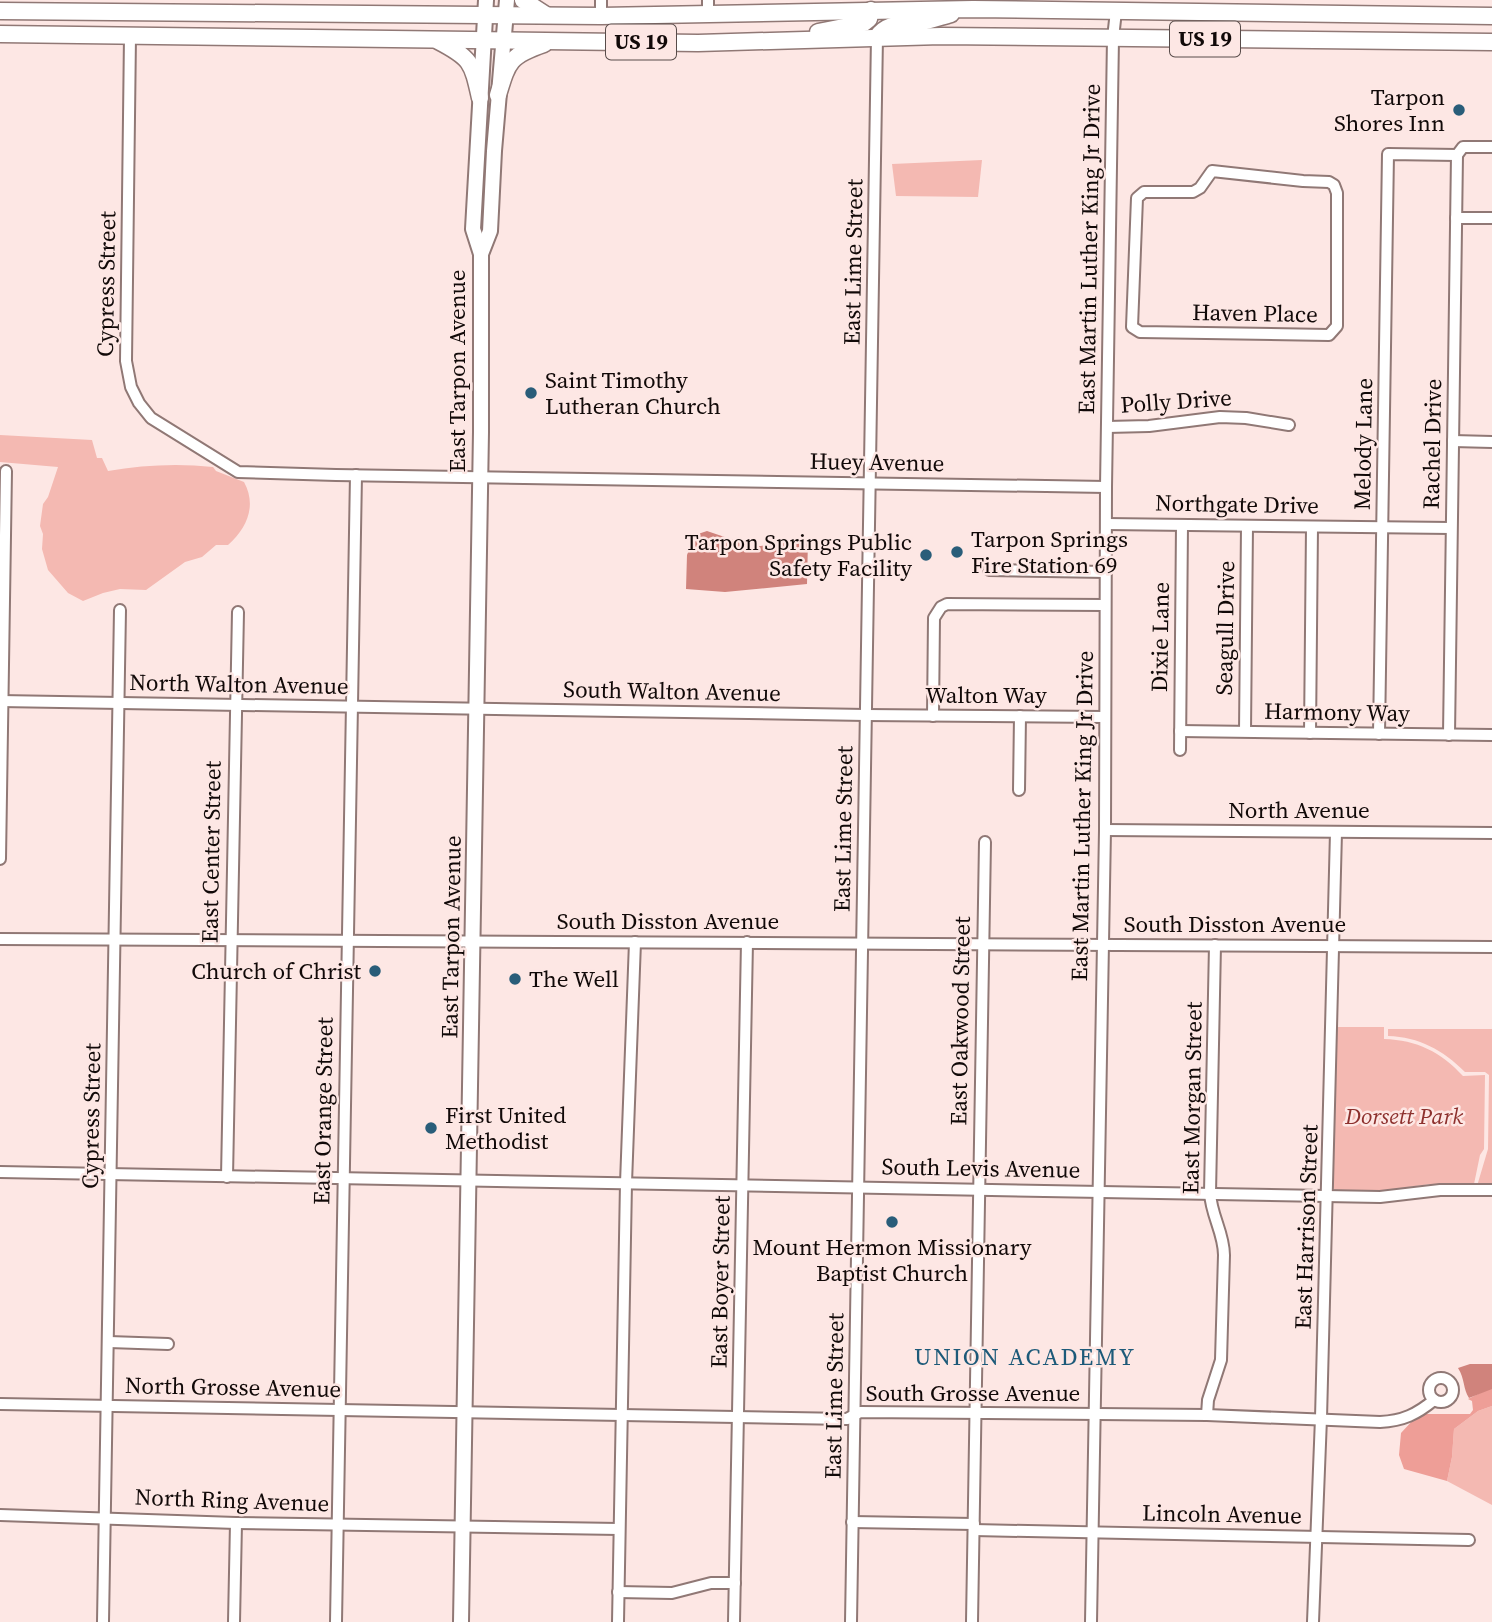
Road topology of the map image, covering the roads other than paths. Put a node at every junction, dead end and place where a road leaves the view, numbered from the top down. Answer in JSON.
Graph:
{"nodes":[{"id":1,"x":473,"y":0,"type":"edge"},
{"id":2,"x":523,"y":0,"type":"edge"},
{"id":3,"x":922,"y":4,"type":"edge"},
{"id":4,"x":1029,"y":4,"type":"edge"},
{"id":5,"x":815,"y":6,"type":"edge"},
{"id":6,"x":485,"y":7,"type":"edge"},
{"id":7,"x":507,"y":8,"type":"edge"},
{"id":8,"x":601,"y":8,"type":"edge"},
{"id":9,"x":708,"y":8,"type":"edge"},
{"id":10,"x":871,"y":9,"type":"junction"},
{"id":11,"x":973,"y":9,"type":"junction"},
{"id":12,"x":0,"y":11,"type":"edge"},
{"id":13,"x":1116,"y":11,"type":"junction"},
{"id":14,"x":444,"y":15,"type":"junction"},
{"id":15,"x":548,"y":16,"type":"junction"},
{"id":16,"x":1492,"y":16,"type":"edge"},
{"id":17,"x":1492,"y":31,"type":"edge"},
{"id":18,"x":0,"y":34,"type":"edge"},
{"id":19,"x":130,"y":36,"type":"junction"},
{"id":20,"x":877,"y":37,"type":"junction"},
{"id":21,"x":1113,"y":38,"type":"junction"},
{"id":22,"x":435,"y":40,"type":"junction"},
{"id":23,"x":483,"y":40,"type":"junction"},
{"id":24,"x":504,"y":40,"type":"junction"},
{"id":25,"x":785,"y":40,"type":"junction"},
{"id":26,"x":551,"y":41,"type":"junction"},
{"id":27,"x":1391,"y":41,"type":"junction"},
{"id":28,"x":1492,"y":42,"type":"edge"},
{"id":29,"x":498,"y":95,"type":"junction"},
{"id":30,"x":480,"y":98,"type":"junction"},
{"id":31,"x":1492,"y":147,"type":"edge"},
{"id":32,"x":1457,"y":155,"type":"junction"},
{"id":33,"x":1456,"y":218,"type":"junction"},
{"id":34,"x":1492,"y":218,"type":"edge"},
{"id":35,"x":481,"y":254,"type":"junction"},
{"id":36,"x":1110,"y":259,"type":"junction"},
{"id":37,"x":1133,"y":260,"type":"junction"},
{"id":38,"x":1110,"y":272,"type":"junction"},
{"id":39,"x":1133,"y":273,"type":"junction"},
{"id":40,"x":1289,"y":425,"type":"dead end"},
{"id":41,"x":1107,"y":427,"type":"junction"},
{"id":42,"x":1453,"y":441,"type":"junction"},
{"id":43,"x":1492,"y":442,"type":"edge"},
{"id":44,"x":6,"y":471,"type":"dead end"},
{"id":45,"x":242,"y":473,"type":"joint"},
{"id":46,"x":356,"y":475,"type":"junction"},
{"id":47,"x":480,"y":477,"type":"junction"},
{"id":48,"x":870,"y":482,"type":"junction"},
{"id":49,"x":1106,"y":487,"type":"junction"},
{"id":50,"x":1106,"y":524,"type":"junction"},
{"id":51,"x":1182,"y":525,"type":"junction"},
{"id":52,"x":1247,"y":526,"type":"junction"},
{"id":53,"x":1312,"y":527,"type":"junction"},
{"id":54,"x":1382,"y":527,"type":"junction"},
{"id":55,"x":1451,"y":528,"type":"junction"},
{"id":56,"x":989,"y":570,"type":"dead end"},
{"id":57,"x":1106,"y":572,"type":"junction"},
{"id":58,"x":1105,"y":605,"type":"junction"},
{"id":59,"x":120,"y":610,"type":"dead end"},
{"id":60,"x":238,"y":612,"type":"dead end"},
{"id":61,"x":2,"y":701,"type":"edge"},
{"id":62,"x":119,"y":704,"type":"junction"},
{"id":63,"x":235,"y":705,"type":"junction"},
{"id":64,"x":351,"y":706,"type":"junction"},
{"id":65,"x":477,"y":709,"type":"junction"},
{"id":66,"x":866,"y":715,"type":"junction"},
{"id":67,"x":933,"y":716,"type":"junction"},
{"id":68,"x":1020,"y":716,"type":"junction"},
{"id":69,"x":1105,"y":717,"type":"junction"},
{"id":70,"x":1181,"y":731,"type":"junction"},
{"id":71,"x":1245,"y":731,"type":"junction"},
{"id":72,"x":1310,"y":733,"type":"junction"},
{"id":73,"x":1379,"y":734,"type":"junction"},
{"id":74,"x":1448,"y":735,"type":"junction"},
{"id":75,"x":1492,"y":735,"type":"edge"},
{"id":76,"x":1180,"y":750,"type":"dead end"},
{"id":77,"x":1019,"y":790,"type":"dead end"},
{"id":78,"x":1105,"y":830,"type":"junction"},
{"id":79,"x":1336,"y":831,"type":"junction"},
{"id":80,"x":1492,"y":832,"type":"edge"},
{"id":81,"x":985,"y":842,"type":"dead end"},
{"id":82,"x":0,"y":859,"type":"edge"},
{"id":83,"x":0,"y":939,"type":"edge"},
{"id":84,"x":115,"y":940,"type":"junction"},
{"id":85,"x":231,"y":940,"type":"junction"},
{"id":86,"x":347,"y":940,"type":"junction"},
{"id":87,"x":473,"y":941,"type":"junction"},
{"id":88,"x":635,"y":942,"type":"junction"},
{"id":89,"x":747,"y":942,"type":"junction"},
{"id":90,"x":863,"y":943,"type":"junction"},
{"id":91,"x":982,"y":943,"type":"junction"},
{"id":92,"x":1102,"y":944,"type":"junction"},
{"id":93,"x":1215,"y":945,"type":"junction"},
{"id":94,"x":1335,"y":946,"type":"junction"},
{"id":95,"x":1492,"y":947,"type":"edge"},
{"id":96,"x":0,"y":1171,"type":"edge"},
{"id":97,"x":111,"y":1173,"type":"junction"},
{"id":98,"x":227,"y":1177,"type":"junction"},
{"id":99,"x":343,"y":1179,"type":"junction"},
{"id":100,"x":469,"y":1181,"type":"junction"},
{"id":101,"x":626,"y":1183,"type":"junction"},
{"id":102,"x":743,"y":1185,"type":"junction"},
{"id":103,"x":859,"y":1186,"type":"junction"},
{"id":104,"x":978,"y":1189,"type":"junction"},
{"id":105,"x":1492,"y":1190,"type":"edge"},
{"id":106,"x":1098,"y":1191,"type":"junction"},
{"id":107,"x":1210,"y":1193,"type":"junction"},
{"id":108,"x":1327,"y":1196,"type":"junction"},
{"id":109,"x":109,"y":1342,"type":"junction"},
{"id":110,"x":168,"y":1343,"type":"dead end"},
{"id":111,"x":1434,"y":1400,"type":"dead end"},
{"id":112,"x":0,"y":1404,"type":"edge"},
{"id":113,"x":107,"y":1406,"type":"junction"},
{"id":114,"x":339,"y":1410,"type":"junction"},
{"id":115,"x":466,"y":1412,"type":"junction"},
{"id":116,"x":975,"y":1413,"type":"junction"},
{"id":117,"x":1094,"y":1414,"type":"junction"},
{"id":118,"x":622,"y":1415,"type":"junction"},
{"id":119,"x":855,"y":1415,"type":"junction"},
{"id":120,"x":1207,"y":1415,"type":"junction"},
{"id":121,"x":738,"y":1417,"type":"junction"},
{"id":122,"x":1321,"y":1418,"type":"junction"},
{"id":123,"x":0,"y":1515,"type":"edge"},
{"id":124,"x":104,"y":1517,"type":"junction"},
{"id":125,"x":236,"y":1522,"type":"junction"},
{"id":126,"x":852,"y":1522,"type":"junction"},
{"id":127,"x":337,"y":1524,"type":"junction"},
{"id":128,"x":463,"y":1527,"type":"junction"},
{"id":129,"x":974,"y":1527,"type":"junction"},
{"id":130,"x":619,"y":1529,"type":"junction"},
{"id":131,"x":1092,"y":1532,"type":"junction"},
{"id":132,"x":1317,"y":1537,"type":"junction"},
{"id":133,"x":1469,"y":1540,"type":"dead end"},
{"id":134,"x":735,"y":1583,"type":"junction"},
{"id":135,"x":618,"y":1592,"type":"junction"},
{"id":136,"x":103,"y":1622,"type":"edge"},
{"id":137,"x":234,"y":1622,"type":"edge"},
{"id":138,"x":336,"y":1622,"type":"edge"},
{"id":139,"x":461,"y":1622,"type":"edge"},
{"id":140,"x":618,"y":1622,"type":"edge"},
{"id":141,"x":734,"y":1622,"type":"edge"},
{"id":142,"x":851,"y":1622,"type":"edge"},
{"id":143,"x":972,"y":1622,"type":"edge"},
{"id":144,"x":1091,"y":1622,"type":"edge"},
{"id":145,"x":1313,"y":1622,"type":"edge"}],
"edges":[{"from":1,"to":14,"type":"highway"},
{"from":2,"to":15,"type":"highway"},
{"from":3,"to":10,"type":"highway","number":"US 19"},
{"from":3,"to":11,"type":"highway","number":"US 19"},
{"from":4,"to":11,"type":"highway","number":"US 19"},
{"from":4,"to":13,"type":"highway","number":"US 19"},
{"from":5,"to":9,"type":"highway","number":"US 19"},
{"from":5,"to":10,"type":"highway","number":"US 19"},
{"from":6,"to":7,"type":"highway","number":"US 19"},
{"from":6,"to":14,"type":"highway","number":"US 19"},
{"from":6,"to":23,"type":"main road","name":"East Tarpon Avenue"},
{"from":7,"to":15,"type":"highway","number":"US 19"},
{"from":7,"to":24,"type":"main road","name":"East Tarpon Avenue"},
{"from":8,"to":9,"type":"highway","number":"US 19"},
{"from":8,"to":15,"type":"highway","number":"US 19"},
{"from":10,"to":25,"type":"highway"},
{"from":11,"to":20,"type":"highway"},
{"from":12,"to":14,"type":"highway","number":"US 19"},
{"from":13,"to":16,"type":"highway","number":"US 19"},
{"from":13,"to":21,"type":"street","name":"East Martin Luther King Jr Drive"},
{"from":17,"to":27,"type":"highway"},
{"from":18,"to":19,"type":"highway","number":"US 19"},
{"from":19,"to":22,"type":"highway","number":"US 19"},
{"from":19,"to":45,"type":"street","name":"Cypress Street"},
{"from":20,"to":21,"type":"highway","number":"US 19"},
{"from":20,"to":25,"type":"highway","number":"US 19"},
{"from":20,"to":48,"type":"street","name":"East Lime Street"},
{"from":21,"to":27,"type":"highway","number":"US 19"},
{"from":21,"to":36,"type":"street","name":"East Martin Luther King Jr Drive"},
{"from":22,"to":23,"type":"highway","number":"US 19"},
{"from":22,"to":30,"type":"highway"},
{"from":23,"to":24,"type":"highway","number":"US 19"},
{"from":23,"to":30,"type":"main road","name":"East Tarpon Avenue"},
{"from":24,"to":26,"type":"highway","number":"US 19"},
{"from":24,"to":29,"type":"main road","name":"East Tarpon Avenue"},
{"from":25,"to":26,"type":"highway","number":"US 19"},
{"from":26,"to":29,"type":"highway"},
{"from":27,"to":28,"type":"highway","number":"US 19"},
{"from":29,"to":35,"type":"main road","name":"East Tarpon Avenue"},
{"from":30,"to":35,"type":"main road","name":"East Tarpon Avenue"},
{"from":31,"to":32,"type":"street"},
{"from":32,"to":33,"type":"street","name":"Rachel Drive"},
{"from":32,"to":54,"type":"street","name":"Melody Lane"},
{"from":33,"to":34,"type":"street"},
{"from":33,"to":42,"type":"street","name":"Rachel Drive"},
{"from":35,"to":47,"type":"main road","name":"East Tarpon Avenue"},
{"from":36,"to":37,"type":"street"},
{"from":36,"to":38,"type":"street","name":"East Martin Luther King Jr Drive"},
{"from":37,"to":39,"type":"street","name":"Haven Place"},
{"from":37,"to":39,"type":"street","name":"Haven Place"},
{"from":38,"to":39,"type":"street"},
{"from":38,"to":41,"type":"street","name":"East Martin Luther King Jr Drive"},
{"from":40,"to":41,"type":"street","name":"Polly Drive"},
{"from":41,"to":49,"type":"street","name":"East Martin Luther King Jr Drive"},
{"from":42,"to":43,"type":"street"},
{"from":42,"to":55,"type":"street","name":"Rachel Drive"},
{"from":44,"to":61,"type":"street"},
{"from":45,"to":46,"type":"street","name":"Huey Avenue"},
{"from":46,"to":47,"type":"street","name":"Huey Avenue"},
{"from":46,"to":64,"type":"street","name":"East Orange Street"},
{"from":47,"to":48,"type":"street","name":"Huey Avenue"},
{"from":47,"to":65,"type":"main road","name":"East Tarpon Avenue"},
{"from":48,"to":49,"type":"street","name":"Huey Avenue"},
{"from":48,"to":66,"type":"street","name":"East Lime Street"},
{"from":49,"to":50,"type":"street","name":"East Martin Luther King Jr Drive"},
{"from":50,"to":51,"type":"street","name":"Northgate Drive"},
{"from":50,"to":57,"type":"street","name":"East Martin Luther King Jr Drive"},
{"from":51,"to":52,"type":"street","name":"Northgate Drive"},
{"from":51,"to":70,"type":"street","name":"Dixie Lane"},
{"from":52,"to":53,"type":"street","name":"Northgate Drive"},
{"from":52,"to":71,"type":"street","name":"Seagull Drive"},
{"from":53,"to":54,"type":"street","name":"Northgate Drive"},
{"from":53,"to":72,"type":"street"},
{"from":54,"to":55,"type":"street","name":"Northgate Drive"},
{"from":54,"to":73,"type":"street","name":"Melody Lane"},
{"from":55,"to":74,"type":"street","name":"Rachel Drive"},
{"from":56,"to":57,"type":"street"},
{"from":57,"to":58,"type":"street","name":"East Martin Luther King Jr Drive"},
{"from":58,"to":67,"type":"street"},
{"from":58,"to":69,"type":"street","name":"East Martin Luther King Jr Drive"},
{"from":59,"to":62,"type":"street","name":"Cypress Street"},
{"from":60,"to":63,"type":"street","name":"East Center Street"},
{"from":61,"to":62,"type":"street","name":"North Walton Avenue"},
{"from":61,"to":82,"type":"street"},
{"from":62,"to":63,"type":"street","name":"North Walton Avenue"},
{"from":62,"to":84,"type":"street","name":"Cypress Street"},
{"from":63,"to":64,"type":"street","name":"North Walton Avenue"},
{"from":63,"to":85,"type":"street","name":"East Center Street"},
{"from":64,"to":65,"type":"street","name":"North Walton Avenue"},
{"from":64,"to":86,"type":"street","name":"East Orange Street"},
{"from":65,"to":66,"type":"street","name":"South Walton Avenue"},
{"from":65,"to":87,"type":"main road","name":"East Tarpon Avenue"},
{"from":66,"to":67,"type":"street","name":"Walton Way"},
{"from":66,"to":90,"type":"street","name":"East Lime Street"},
{"from":67,"to":68,"type":"street","name":"Walton Way"},
{"from":68,"to":69,"type":"street","name":"Walton Way"},
{"from":68,"to":77,"type":"street"},
{"from":69,"to":78,"type":"street","name":"East Martin Luther King Jr Drive"},
{"from":70,"to":71,"type":"street","name":"Harmony Way"},
{"from":70,"to":76,"type":"street","name":"Dixie Lane"},
{"from":71,"to":72,"type":"street","name":"Harmony Way"},
{"from":72,"to":73,"type":"street","name":"Harmony Way"},
{"from":73,"to":74,"type":"street","name":"Harmony Way"},
{"from":74,"to":75,"type":"street","name":"Harmony Way"},
{"from":78,"to":79,"type":"street","name":"North Avenue"},
{"from":78,"to":92,"type":"street","name":"East Martin Luther King Jr Drive"},
{"from":79,"to":80,"type":"street","name":"North Avenue"},
{"from":79,"to":94,"type":"street","name":"East Harrison Street"},
{"from":81,"to":91,"type":"street","name":"East Oakwood Street"},
{"from":83,"to":84,"type":"street","name":"South Disston Avenue"},
{"from":84,"to":85,"type":"street","name":"South Disston Avenue"},
{"from":84,"to":97,"type":"street","name":"Cypress Street"},
{"from":85,"to":86,"type":"street","name":"South Disston Avenue"},
{"from":85,"to":98,"type":"street","name":"East Center Street"},
{"from":86,"to":87,"type":"street","name":"South Disston Avenue"},
{"from":86,"to":99,"type":"street","name":"East Orange Street"},
{"from":87,"to":88,"type":"street","name":"South Disston Avenue"},
{"from":87,"to":100,"type":"main road","name":"East Tarpon Avenue"},
{"from":88,"to":89,"type":"street","name":"South Disston Avenue"},
{"from":88,"to":101,"type":"street"},
{"from":89,"to":90,"type":"street","name":"South Disston Avenue"},
{"from":89,"to":102,"type":"street","name":"East Boyer Street"},
{"from":90,"to":91,"type":"street","name":"South Disston Avenue"},
{"from":90,"to":103,"type":"street","name":"East Lime Street"},
{"from":91,"to":92,"type":"street","name":"South Disston Avenue"},
{"from":91,"to":104,"type":"street","name":"East Oakwood Street"},
{"from":92,"to":93,"type":"street","name":"South Disston Avenue"},
{"from":92,"to":106,"type":"street","name":"East Martin Luther King Jr Drive"},
{"from":93,"to":94,"type":"street","name":"South Disston Avenue"},
{"from":93,"to":107,"type":"street","name":"East Morgan Street"},
{"from":94,"to":95,"type":"street","name":"South Disston Avenue"},
{"from":94,"to":108,"type":"street","name":"East Harrison Street"},
{"from":96,"to":97,"type":"street","name":"South Levis Avenue"},
{"from":97,"to":98,"type":"street","name":"South Levis Avenue"},
{"from":97,"to":109,"type":"street","name":"Cypress Street"},
{"from":98,"to":99,"type":"street","name":"South Levis Avenue"},
{"from":99,"to":100,"type":"street","name":"South Levis Avenue"},
{"from":99,"to":114,"type":"street","name":"East Orange Street"},
{"from":100,"to":101,"type":"street","name":"South Levis Avenue"},
{"from":100,"to":115,"type":"main road","name":"East Tarpon Avenue"},
{"from":101,"to":102,"type":"street","name":"South Levis Avenue"},
{"from":101,"to":118,"type":"street"},
{"from":102,"to":103,"type":"street","name":"South Levis Avenue"},
{"from":102,"to":121,"type":"street","name":"East Boyer Street"},
{"from":103,"to":104,"type":"street","name":"South Levis Avenue"},
{"from":103,"to":119,"type":"street","name":"East Lime Street"},
{"from":104,"to":106,"type":"street","name":"South Levis Avenue"},
{"from":104,"to":116,"type":"street","name":"East Oakwood Street"},
{"from":105,"to":108,"type":"street","name":"South Levis Avenue"},
{"from":106,"to":107,"type":"street","name":"South Levis Avenue"},
{"from":106,"to":117,"type":"street","name":"East Martin Luther King Jr Drive"},
{"from":107,"to":108,"type":"street","name":"South Levis Avenue"},
{"from":107,"to":120,"type":"street","name":"East Morgan Street"},
{"from":108,"to":122,"type":"street","name":"East Harrison Street"},
{"from":109,"to":110,"type":"street"},
{"from":109,"to":113,"type":"street","name":"Cypress Street"},
{"from":111,"to":122,"type":"street","name":"South Grosse Avenue"},
{"from":112,"to":113,"type":"street","name":"North Grosse Avenue"},
{"from":113,"to":114,"type":"street","name":"North Grosse Avenue"},
{"from":113,"to":124,"type":"street","name":"Cypress Street"},
{"from":114,"to":115,"type":"street","name":"North Grosse Avenue"},
{"from":114,"to":127,"type":"street","name":"East Orange Street"},
{"from":115,"to":118,"type":"street","name":"South Grosse Avenue"},
{"from":115,"to":128,"type":"main road","name":"East Tarpon Avenue"},
{"from":116,"to":117,"type":"street","name":"South Grosse Avenue"},
{"from":116,"to":119,"type":"street","name":"South Grosse Avenue"},
{"from":116,"to":129,"type":"street","name":"East Oakwood Street"},
{"from":117,"to":120,"type":"street","name":"South Grosse Avenue"},
{"from":117,"to":131,"type":"street","name":"East Martin Luther King Jr Drive"},
{"from":118,"to":121,"type":"street","name":"South Grosse Avenue"},
{"from":118,"to":130,"type":"street"},
{"from":119,"to":121,"type":"street","name":"South Grosse Avenue"},
{"from":119,"to":126,"type":"street","name":"East Lime Street"},
{"from":120,"to":122,"type":"street","name":"South Grosse Avenue"},
{"from":121,"to":134,"type":"street","name":"East Boyer Street"},
{"from":122,"to":132,"type":"street","name":"East Harrison Street"},
{"from":123,"to":124,"type":"street","name":"North Ring Avenue"},
{"from":124,"to":125,"type":"street","name":"North Ring Avenue"},
{"from":124,"to":136,"type":"street","name":"Cypress Street"},
{"from":125,"to":127,"type":"street","name":"North Ring Avenue"},
{"from":125,"to":137,"type":"street"},
{"from":126,"to":129,"type":"street","name":"Lincoln Avenue"},
{"from":126,"to":142,"type":"street","name":"East Lime Street"},
{"from":127,"to":128,"type":"street","name":"North Ring Avenue"},
{"from":127,"to":138,"type":"street","name":"East Orange Street"},
{"from":128,"to":130,"type":"street","name":"North Ring Avenue"},
{"from":128,"to":139,"type":"main road","name":"East Tarpon Avenue"},
{"from":129,"to":131,"type":"street","name":"Lincoln Avenue"},
{"from":129,"to":143,"type":"street","name":"East Oakwood Street"},
{"from":130,"to":135,"type":"street"},
{"from":131,"to":132,"type":"street","name":"Lincoln Avenue"},
{"from":131,"to":144,"type":"street","name":"East Martin Luther King Jr Drive"},
{"from":132,"to":133,"type":"street","name":"Lincoln Avenue"},
{"from":132,"to":145,"type":"street","name":"East Harrison Street"},
{"from":134,"to":135,"type":"street"},
{"from":134,"to":141,"type":"street","name":"East Boyer Street"},
{"from":135,"to":140,"type":"street"}]}
